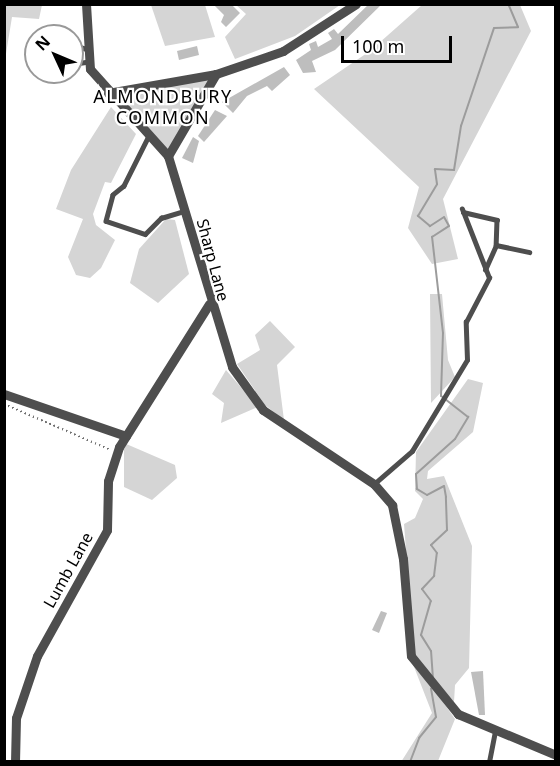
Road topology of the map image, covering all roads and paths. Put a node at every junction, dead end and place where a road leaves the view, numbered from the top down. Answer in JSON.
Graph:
{"nodes":[{"id":1,"x":86,"y":4,"type":"edge"},
{"id":2,"x":356,"y":4,"type":"edge"},
{"id":3,"x":84,"y":48,"type":"edge"},
{"id":4,"x":87,"y":49,"type":"junction"},
{"id":5,"x":84,"y":62,"type":"edge"},
{"id":6,"x":87,"y":62,"type":"junction"},
{"id":7,"x":216,"y":74,"type":"junction"},
{"id":8,"x":108,"y":93,"type":"junction"},
{"id":9,"x":149,"y":136,"type":"junction"},
{"id":10,"x":168,"y":156,"type":"junction"},
{"id":11,"x":184,"y":211,"type":"junction"},
{"id":12,"x":495,"y":245,"type":"junction"},
{"id":13,"x":529,"y":252,"type":"dead end"},
{"id":14,"x":485,"y":270,"type":"junction"},
{"id":15,"x":209,"y":304,"type":"junction"},
{"id":16,"x":4,"y":394,"type":"edge"},
{"id":17,"x":4,"y":404,"type":"edge"},
{"id":18,"x":126,"y":436,"type":"junction"},
{"id":19,"x":117,"y":454,"type":"junction"},
{"id":20,"x":374,"y":484,"type":"junction"},
{"id":21,"x":495,"y":730,"type":"junction"},
{"id":22,"x":555,"y":755,"type":"edge"},
{"id":23,"x":15,"y":762,"type":"edge"},
{"id":24,"x":489,"y":762,"type":"edge"}],
"edges":[{"from":1,"to":4,"type":"street"},
{"from":2,"to":7,"type":"street"},
{"from":3,"to":4,"type":"lane"},
{"from":4,"to":6,"type":"street"},
{"from":5,"to":6,"type":"lane"},
{"from":6,"to":8,"type":"street","name":"Sharp Lane"},
{"from":7,"to":8,"type":"street"},
{"from":7,"to":10,"type":"street"},
{"from":8,"to":9,"type":"street","name":"Sharp Lane"},
{"from":9,"to":10,"type":"street","name":"Sharp Lane"},
{"from":9,"to":11,"type":"lane"},
{"from":10,"to":11,"type":"street","name":"Sharp Lane"},
{"from":11,"to":15,"type":"street","name":"Sharp Lane"},
{"from":12,"to":13,"type":"lane"},
{"from":12,"to":14,"type":"lane"},
{"from":12,"to":14,"type":"lane"},
{"from":14,"to":20,"type":"lane"},
{"from":15,"to":18,"type":"street","name":"Lumb Lane"},
{"from":15,"to":20,"type":"street","name":"Sharp Lane"},
{"from":16,"to":18,"type":"street"},
{"from":17,"to":19,"type":"path"},
{"from":18,"to":19,"type":"street","name":"Lumb Lane"},
{"from":19,"to":23,"type":"street","name":"Lumb Lane"},
{"from":20,"to":21,"type":"street","name":"Sharp Lane"},
{"from":21,"to":22,"type":"street","name":"Sharp Lane"},
{"from":21,"to":24,"type":"lane"}]}
